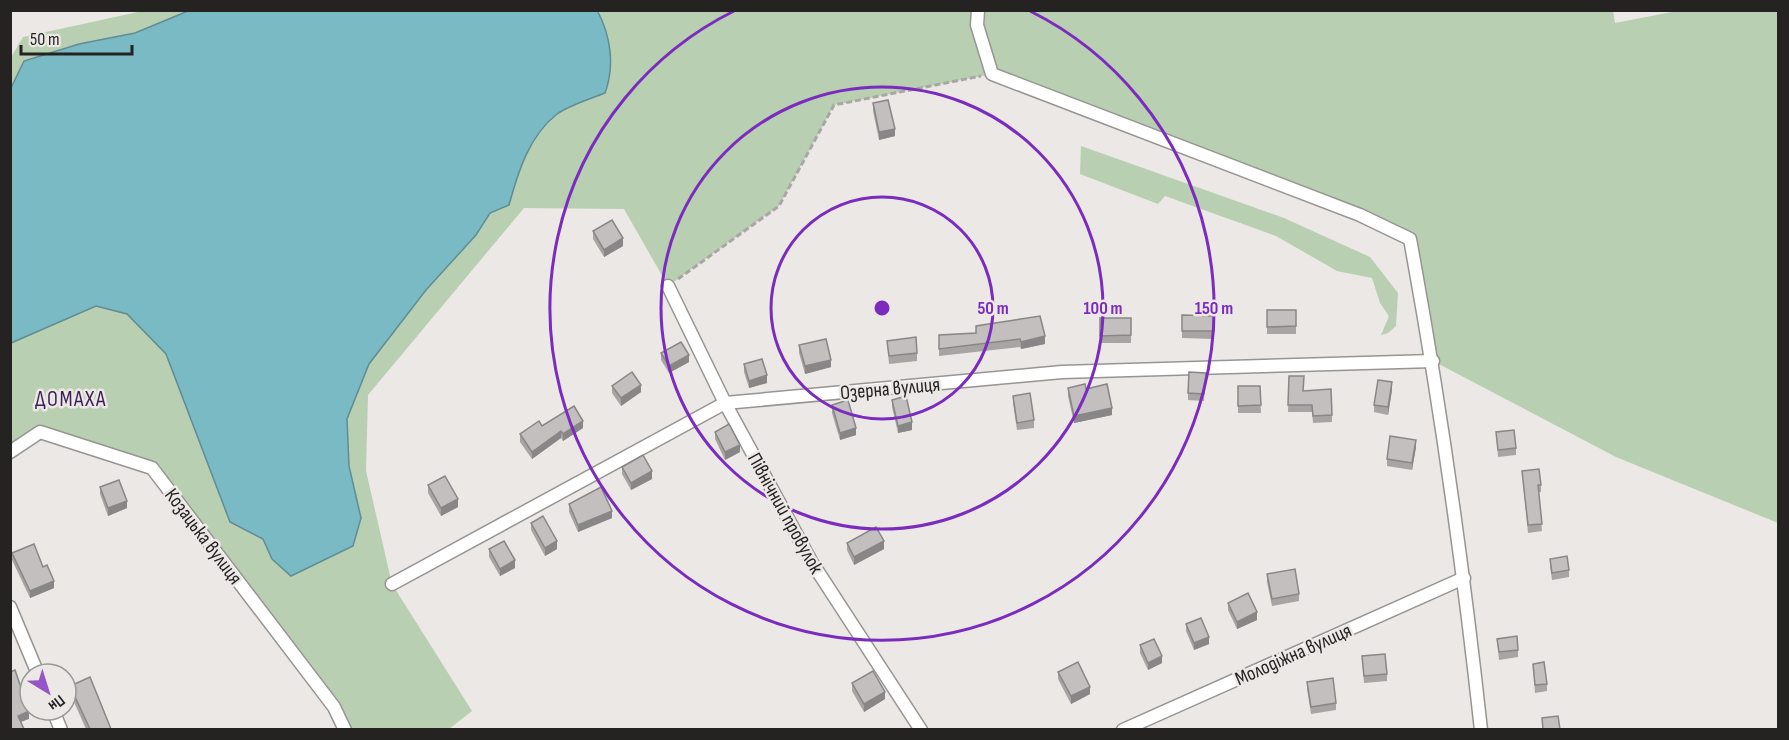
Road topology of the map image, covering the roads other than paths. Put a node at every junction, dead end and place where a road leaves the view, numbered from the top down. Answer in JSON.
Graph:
{"nodes":[{"id":1,"x":978,"y":10,"type":"edge"},
{"id":2,"x":668,"y":286,"type":"road end"},
{"id":3,"x":1433,"y":361,"type":"junction"},
{"id":4,"x":724,"y":403,"type":"junction"},
{"id":5,"x":10,"y":452,"type":"edge"},
{"id":6,"x":1464,"y":578,"type":"junction"},
{"id":7,"x":392,"y":584,"type":"dead end"},
{"id":8,"x":10,"y":608,"type":"edge"},
{"id":9,"x":33,"y":662,"type":"edge"},
{"id":10,"x":345,"y":729,"type":"edge"},
{"id":11,"x":921,"y":729,"type":"edge"},
{"id":12,"x":1123,"y":729,"type":"edge"},
{"id":13,"x":1481,"y":729,"type":"edge"}],
"edges":[{"from":1,"to":3,"type":"street"},
{"from":2,"to":4,"type":"street","name":"Північний провулок"},
{"from":3,"to":4,"type":"street","name":"Озерна вулиця"},
{"from":3,"to":6,"type":"street"},
{"from":4,"to":7,"type":"street","name":"Озерна вулиця"},
{"from":4,"to":11,"type":"street","name":"Північний провулок"},
{"from":5,"to":10,"type":"street","name":"Козацька вулиця"},
{"from":6,"to":12,"type":"street","name":"Молодіжна вулиця"},
{"from":6,"to":13,"type":"street"},
{"from":8,"to":9,"type":"street"}]}
